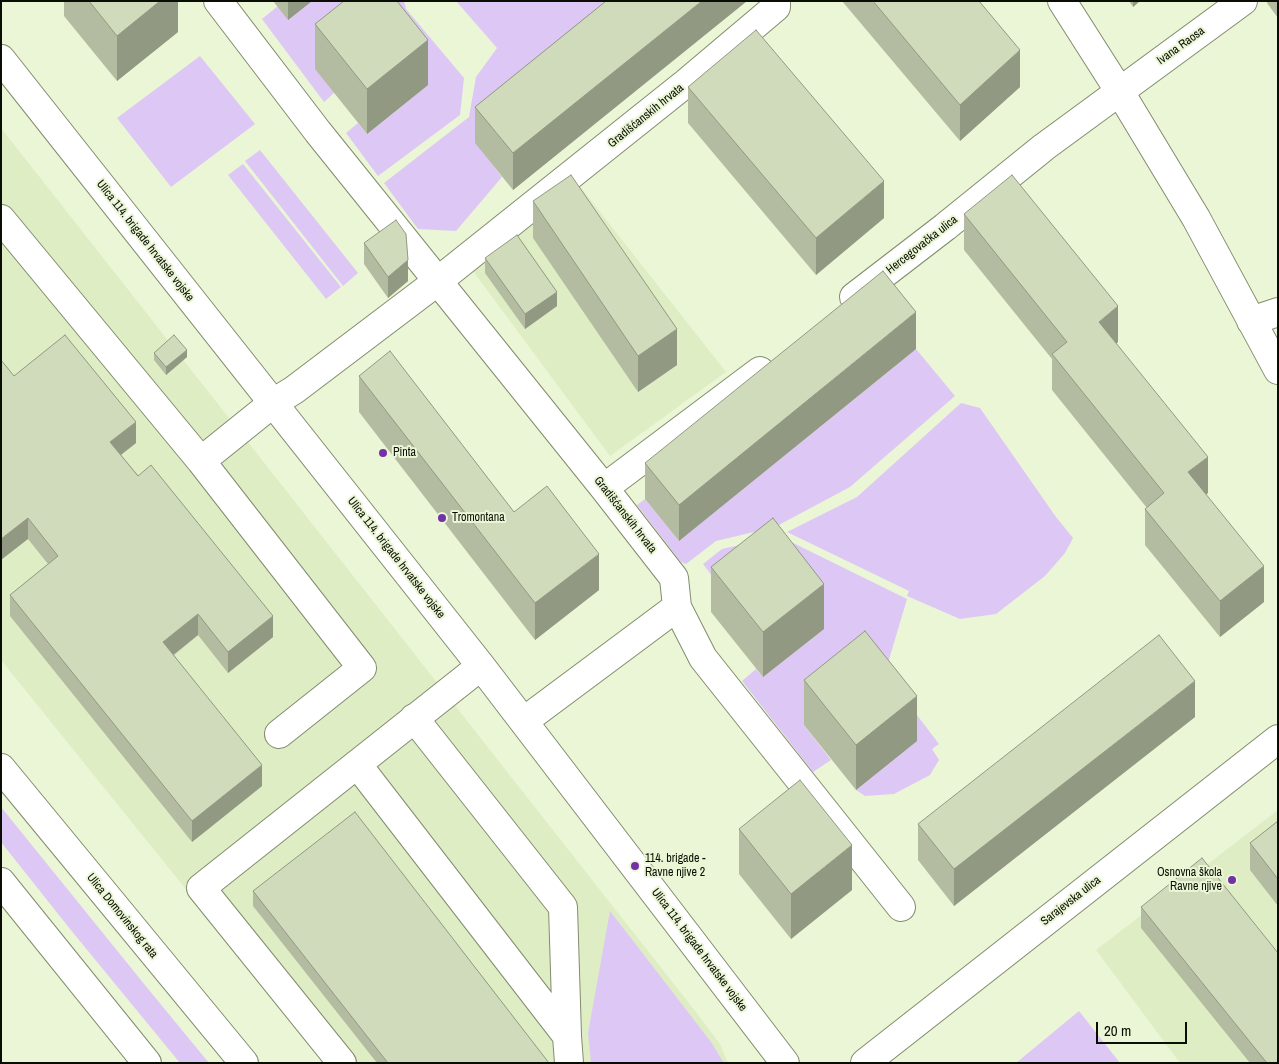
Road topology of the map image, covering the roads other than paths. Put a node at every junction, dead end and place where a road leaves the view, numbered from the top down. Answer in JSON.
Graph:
{"nodes":[{"id":1,"x":218,"y":1,"type":"edge"},
{"id":2,"x":776,"y":1,"type":"edge"},
{"id":3,"x":1062,"y":1,"type":"edge"},
{"id":4,"x":1243,"y":1,"type":"edge"},
{"id":5,"x":1,"y":59,"type":"edge"},
{"id":6,"x":1120,"y":92,"type":"junction"},
{"id":7,"x":1,"y":219,"type":"edge"},
{"id":8,"x":438,"y":281,"type":"junction"},
{"id":9,"x":837,"y":311,"type":"edge"},
{"id":10,"x":1278,"y":312,"type":"edge"},
{"id":11,"x":1251,"y":321,"type":"junction"},
{"id":12,"x":783,"y":353,"type":"edge"},
{"id":13,"x":1278,"y":370,"type":"edge"},
{"id":14,"x":273,"y":403,"type":"junction"},
{"id":15,"x":201,"y":461,"type":"junction"},
{"id":16,"x":604,"y":488,"type":"junction"},
{"id":17,"x":677,"y":607,"type":"junction"},
{"id":18,"x":481,"y":666,"type":"junction"},
{"id":19,"x":414,"y":718,"type":"junction"},
{"id":20,"x":524,"y":721,"type":"junction"},
{"id":21,"x":279,"y":734,"type":"dead end"},
{"id":22,"x":1278,"y":739,"type":"edge"},
{"id":23,"x":357,"y":764,"type":"junction"},
{"id":24,"x":1,"y":768,"type":"edge"},
{"id":25,"x":1,"y":882,"type":"edge"},
{"id":26,"x":901,"y":907,"type":"dead end"},
{"id":27,"x":567,"y":1036,"type":"junction"},
{"id":28,"x":147,"y":1063,"type":"edge"},
{"id":29,"x":244,"y":1063,"type":"edge"},
{"id":30,"x":342,"y":1063,"type":"edge"},
{"id":31,"x":569,"y":1063,"type":"edge"},
{"id":32,"x":785,"y":1063,"type":"edge"},
{"id":33,"x":865,"y":1063,"type":"edge"}],
"edges":[{"from":1,"to":8,"type":"street","name":"Gradišćanskih hrvata"},
{"from":2,"to":8,"type":"street","name":"Gradišćanskih hrvata"},
{"from":3,"to":6,"type":"street"},
{"from":4,"to":6,"type":"street","name":"Ivana Raosa"},
{"from":5,"to":14,"type":"street","name":"Ulica 114. brigade hrvatske vojske"},
{"from":6,"to":9,"type":"street","name":"Hercegovačka ulica"},
{"from":6,"to":11,"type":"street"},
{"from":7,"to":15,"type":"street"},
{"from":8,"to":14,"type":"street","name":"Gradišćanskih hrvata"},
{"from":8,"to":16,"type":"street","name":"Gradišćanskih hrvata"},
{"from":10,"to":11,"type":"street"},
{"from":11,"to":13,"type":"street"},
{"from":12,"to":16,"type":"street"},
{"from":14,"to":15,"type":"street","name":"Gradišćanskih hrvata"},
{"from":14,"to":18,"type":"street","name":"Ulica 114. brigade hrvatske vojske"},
{"from":15,"to":21,"type":"street"},
{"from":16,"to":17,"type":"street","name":"Gradišćanskih hrvata"},
{"from":17,"to":20,"type":"street"},
{"from":17,"to":26,"type":"street"},
{"from":18,"to":19,"type":"street"},
{"from":18,"to":20,"type":"street","name":"Ulica 114. brigade hrvatske vojske"},
{"from":19,"to":23,"type":"street"},
{"from":19,"to":27,"type":"street"},
{"from":20,"to":32,"type":"street","name":"Ulica 114. brigade hrvatske vojske"},
{"from":22,"to":33,"type":"street","name":"Sarajevska ulica"},
{"from":23,"to":27,"type":"street"},
{"from":23,"to":30,"type":"street"},
{"from":24,"to":29,"type":"street","name":"Ulica Domovinskog rata"},
{"from":25,"to":28,"type":"street"},
{"from":27,"to":31,"type":"street"}]}
